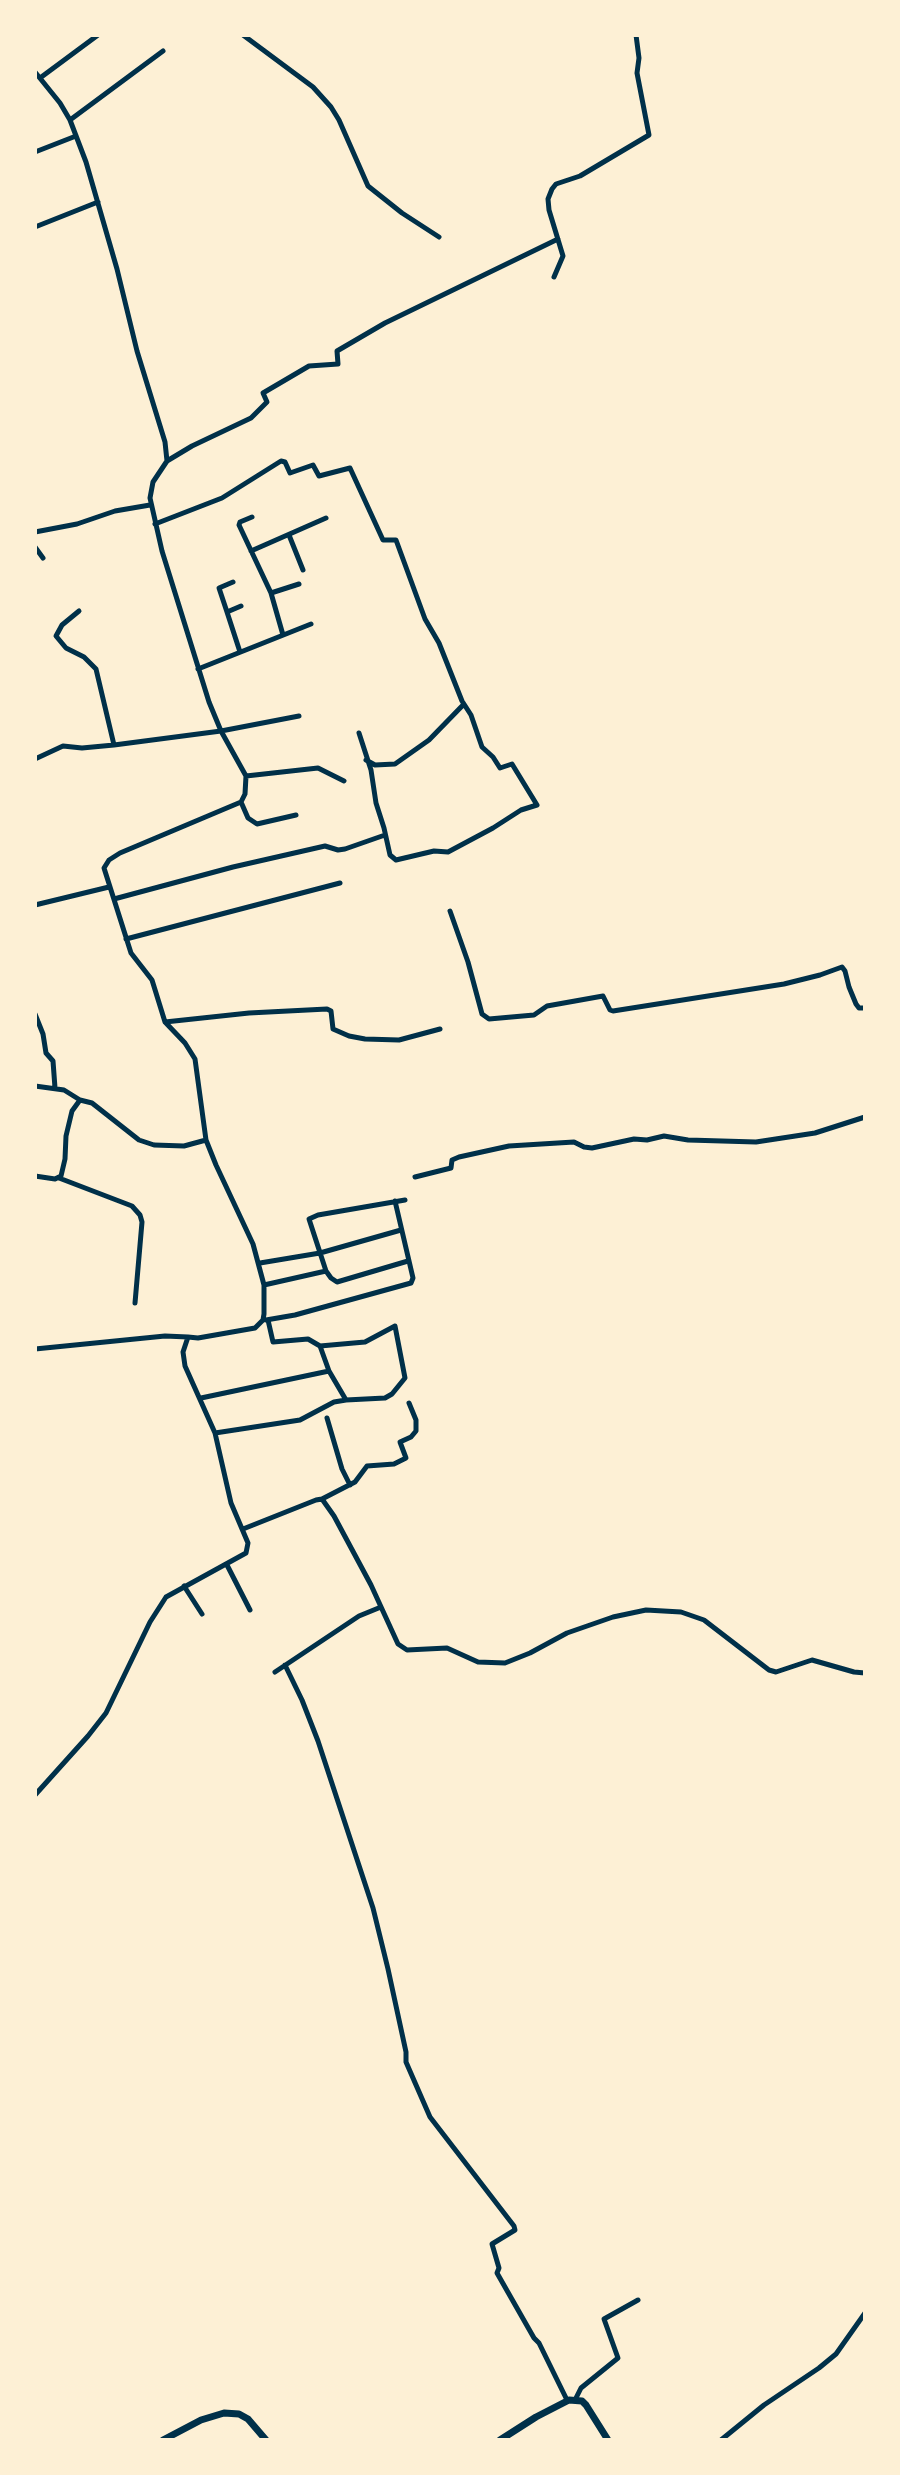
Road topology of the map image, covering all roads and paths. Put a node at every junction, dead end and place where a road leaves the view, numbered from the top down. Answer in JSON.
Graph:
{"nodes":[{"id":1,"x":98,"y":35,"type":"edge"},
{"id":2,"x":243,"y":35,"type":"edge"},
{"id":3,"x":636,"y":35,"type":"edge"},
{"id":4,"x":163,"y":51,"type":"dead end"},
{"id":5,"x":37,"y":75,"type":"edge"},
{"id":6,"x":70,"y":120,"type":"junction"},
{"id":7,"x":76,"y":136,"type":"junction"},
{"id":8,"x":35,"y":152,"type":"edge"},
{"id":9,"x":98,"y":202,"type":"junction"},
{"id":10,"x":35,"y":227,"type":"edge"},
{"id":11,"x":439,"y":237,"type":"dead end"},
{"id":12,"x":558,"y":239,"type":"junction"},
{"id":13,"x":554,"y":277,"type":"dead end"},
{"id":14,"x":167,"y":461,"type":"junction"},
{"id":15,"x":150,"y":505,"type":"junction"},
{"id":16,"x":253,"y":517,"type":"dead end"},
{"id":17,"x":326,"y":519,"type":"dead end"},
{"id":18,"x":155,"y":524,"type":"junction"},
{"id":19,"x":35,"y":532,"type":"edge"},
{"id":20,"x":289,"y":535,"type":"junction"},
{"id":21,"x":35,"y":547,"type":"edge"},
{"id":22,"x":251,"y":551,"type":"junction"},
{"id":23,"x":43,"y":558,"type":"dead end"},
{"id":24,"x":303,"y":570,"type":"dead end"},
{"id":25,"x":233,"y":582,"type":"dead end"},
{"id":26,"x":299,"y":584,"type":"dead end"},
{"id":27,"x":271,"y":593,"type":"junction"},
{"id":28,"x":241,"y":606,"type":"dead end"},
{"id":29,"x":79,"y":611,"type":"dead end"},
{"id":30,"x":227,"y":612,"type":"junction"},
{"id":31,"x":311,"y":624,"type":"dead end"},
{"id":32,"x":283,"y":635,"type":"junction"},
{"id":33,"x":240,"y":652,"type":"junction"},
{"id":34,"x":198,"y":669,"type":"junction"},
{"id":35,"x":464,"y":704,"type":"junction"},
{"id":36,"x":299,"y":716,"type":"dead end"},
{"id":37,"x":221,"y":731,"type":"junction"},
{"id":38,"x":359,"y":733,"type":"dead end"},
{"id":39,"x":114,"y":746,"type":"junction"},
{"id":40,"x":35,"y":759,"type":"edge"},
{"id":41,"x":366,"y":760,"type":"junction"},
{"id":42,"x":246,"y":776,"type":"junction"},
{"id":43,"x":344,"y":781,"type":"dead end"},
{"id":44,"x":241,"y":802,"type":"junction"},
{"id":45,"x":296,"y":815,"type":"dead end"},
{"id":46,"x":385,"y":835,"type":"junction"},
{"id":47,"x":340,"y":883,"type":"dead end"},
{"id":48,"x":109,"y":887,"type":"junction"},
{"id":49,"x":114,"y":900,"type":"junction"},
{"id":50,"x":35,"y":905,"type":"edge"},
{"id":51,"x":450,"y":911,"type":"dead end"},
{"id":52,"x":126,"y":939,"type":"junction"},
{"id":53,"x":865,"y":1008,"type":"edge"},
{"id":54,"x":35,"y":1014,"type":"edge"},
{"id":55,"x":164,"y":1022,"type":"junction"},
{"id":56,"x":440,"y":1029,"type":"dead end"},
{"id":57,"x":35,"y":1086,"type":"edge"},
{"id":58,"x":55,"y":1088,"type":"junction"},
{"id":59,"x":80,"y":1100,"type":"junction"},
{"id":60,"x":865,"y":1117,"type":"edge"},
{"id":61,"x":206,"y":1140,"type":"junction"},
{"id":62,"x":35,"y":1176,"type":"edge"},
{"id":63,"x":415,"y":1177,"type":"dead end"},
{"id":64,"x":59,"y":1178,"type":"junction"},
{"id":65,"x":405,"y":1200,"type":"dead end"},
{"id":66,"x":395,"y":1201,"type":"junction"},
{"id":67,"x":401,"y":1230,"type":"junction"},
{"id":68,"x":320,"y":1253,"type":"junction"},
{"id":69,"x":408,"y":1261,"type":"junction"},
{"id":70,"x":260,"y":1264,"type":"junction"},
{"id":71,"x":326,"y":1271,"type":"junction"},
{"id":72,"x":264,"y":1285,"type":"junction"},
{"id":73,"x":135,"y":1303,"type":"dead end"},
{"id":74,"x":265,"y":1320,"type":"junction"},
{"id":75,"x":188,"y":1337,"type":"junction"},
{"id":76,"x":320,"y":1346,"type":"junction"},
{"id":77,"x":35,"y":1349,"type":"edge"},
{"id":78,"x":329,"y":1371,"type":"junction"},
{"id":79,"x":201,"y":1398,"type":"junction"},
{"id":80,"x":346,"y":1400,"type":"junction"},
{"id":81,"x":410,"y":1403,"type":"dead end"},
{"id":82,"x":327,"y":1418,"type":"dead end"},
{"id":83,"x":215,"y":1433,"type":"junction"},
{"id":84,"x":350,"y":1485,"type":"junction"},
{"id":85,"x":322,"y":1499,"type":"junction"},
{"id":86,"x":243,"y":1529,"type":"junction"},
{"id":87,"x":227,"y":1565,"type":"junction"},
{"id":88,"x":184,"y":1586,"type":"junction"},
{"id":89,"x":381,"y":1606,"type":"junction"},
{"id":90,"x":250,"y":1610,"type":"dead end"},
{"id":91,"x":202,"y":1614,"type":"dead end"},
{"id":92,"x":285,"y":1665,"type":"junction"},
{"id":93,"x":275,"y":1672,"type":"dead end"},
{"id":94,"x":865,"y":1672,"type":"edge"},
{"id":95,"x":35,"y":1795,"type":"edge"},
{"id":96,"x":638,"y":2300,"type":"dead end"},
{"id":97,"x":865,"y":2313,"type":"edge"},
{"id":98,"x":571,"y":2400,"type":"junction"},
{"id":99,"x":163,"y":2440,"type":"edge"},
{"id":100,"x":266,"y":2440,"type":"edge"},
{"id":101,"x":500,"y":2440,"type":"edge"},
{"id":102,"x":608,"y":2440,"type":"edge"},
{"id":103,"x":721,"y":2440,"type":"edge"}],
"edges":[{"from":1,"to":5,"type":"street"},
{"from":2,"to":11,"type":"street"},
{"from":3,"to":12,"type":"street"},
{"from":4,"to":6,"type":"street"},
{"from":5,"to":6,"type":"street"},
{"from":6,"to":7,"type":"street"},
{"from":7,"to":8,"type":"street"},
{"from":7,"to":9,"type":"street"},
{"from":9,"to":10,"type":"street"},
{"from":9,"to":14,"type":"street"},
{"from":12,"to":13,"type":"street"},
{"from":12,"to":14,"type":"street"},
{"from":14,"to":15,"type":"street"},
{"from":15,"to":18,"type":"street"},
{"from":15,"to":19,"type":"street"},
{"from":16,"to":22,"type":"street"},
{"from":17,"to":20,"type":"street"},
{"from":18,"to":34,"type":"street"},
{"from":18,"to":35,"type":"street"},
{"from":20,"to":22,"type":"street"},
{"from":20,"to":24,"type":"street"},
{"from":21,"to":23,"type":"street"},
{"from":22,"to":27,"type":"street"},
{"from":25,"to":30,"type":"street"},
{"from":26,"to":27,"type":"street"},
{"from":27,"to":32,"type":"street"},
{"from":28,"to":30,"type":"street"},
{"from":29,"to":39,"type":"street"},
{"from":30,"to":33,"type":"street"},
{"from":31,"to":32,"type":"street"},
{"from":32,"to":33,"type":"street"},
{"from":33,"to":34,"type":"street"},
{"from":34,"to":37,"type":"street"},
{"from":35,"to":41,"type":"street"},
{"from":35,"to":46,"type":"street"},
{"from":36,"to":37,"type":"street"},
{"from":37,"to":39,"type":"street"},
{"from":37,"to":42,"type":"street"},
{"from":38,"to":41,"type":"street"},
{"from":39,"to":40,"type":"street"},
{"from":41,"to":46,"type":"street"},
{"from":42,"to":43,"type":"street"},
{"from":42,"to":44,"type":"street"},
{"from":44,"to":45,"type":"street"},
{"from":44,"to":48,"type":"street"},
{"from":46,"to":49,"type":"street"},
{"from":47,"to":52,"type":"street"},
{"from":48,"to":49,"type":"street"},
{"from":48,"to":50,"type":"street"},
{"from":49,"to":52,"type":"street"},
{"from":51,"to":53,"type":"street"},
{"from":52,"to":55,"type":"street"},
{"from":54,"to":58,"type":"street"},
{"from":55,"to":56,"type":"street"},
{"from":55,"to":61,"type":"street"},
{"from":57,"to":58,"type":"street"},
{"from":58,"to":59,"type":"street"},
{"from":59,"to":61,"type":"street"},
{"from":59,"to":64,"type":"street"},
{"from":60,"to":63,"type":"street"},
{"from":61,"to":70,"type":"street"},
{"from":62,"to":64,"type":"street"},
{"from":64,"to":73,"type":"street"},
{"from":65,"to":66,"type":"street"},
{"from":66,"to":67,"type":"street"},
{"from":66,"to":68,"type":"street"},
{"from":67,"to":68,"type":"street"},
{"from":67,"to":69,"type":"street"},
{"from":68,"to":70,"type":"street"},
{"from":68,"to":71,"type":"street"},
{"from":69,"to":71,"type":"street"},
{"from":69,"to":74,"type":"street"},
{"from":70,"to":72,"type":"street"},
{"from":71,"to":72,"type":"street"},
{"from":72,"to":74,"type":"street"},
{"from":74,"to":75,"type":"street"},
{"from":74,"to":76,"type":"street"},
{"from":75,"to":77,"type":"street"},
{"from":75,"to":79,"type":"street"},
{"from":76,"to":78,"type":"street"},
{"from":76,"to":80,"type":"street"},
{"from":78,"to":79,"type":"street"},
{"from":78,"to":80,"type":"street"},
{"from":79,"to":83,"type":"street"},
{"from":80,"to":83,"type":"street"},
{"from":81,"to":84,"type":"street"},
{"from":82,"to":84,"type":"street"},
{"from":83,"to":86,"type":"street"},
{"from":84,"to":85,"type":"street"},
{"from":85,"to":86,"type":"street"},
{"from":85,"to":89,"type":"street"},
{"from":86,"to":87,"type":"street"},
{"from":87,"to":88,"type":"street"},
{"from":87,"to":90,"type":"street"},
{"from":88,"to":91,"type":"street"},
{"from":88,"to":95,"type":"street"},
{"from":89,"to":92,"type":"street"},
{"from":89,"to":94,"type":"street"},
{"from":92,"to":93,"type":"street"},
{"from":92,"to":98,"type":"street"},
{"from":96,"to":98,"type":"street"},
{"from":97,"to":103,"type":"street"},
{"from":98,"to":101,"type":"street"},
{"from":98,"to":102,"type":"street"},
{"from":99,"to":100,"type":"street"}]}
